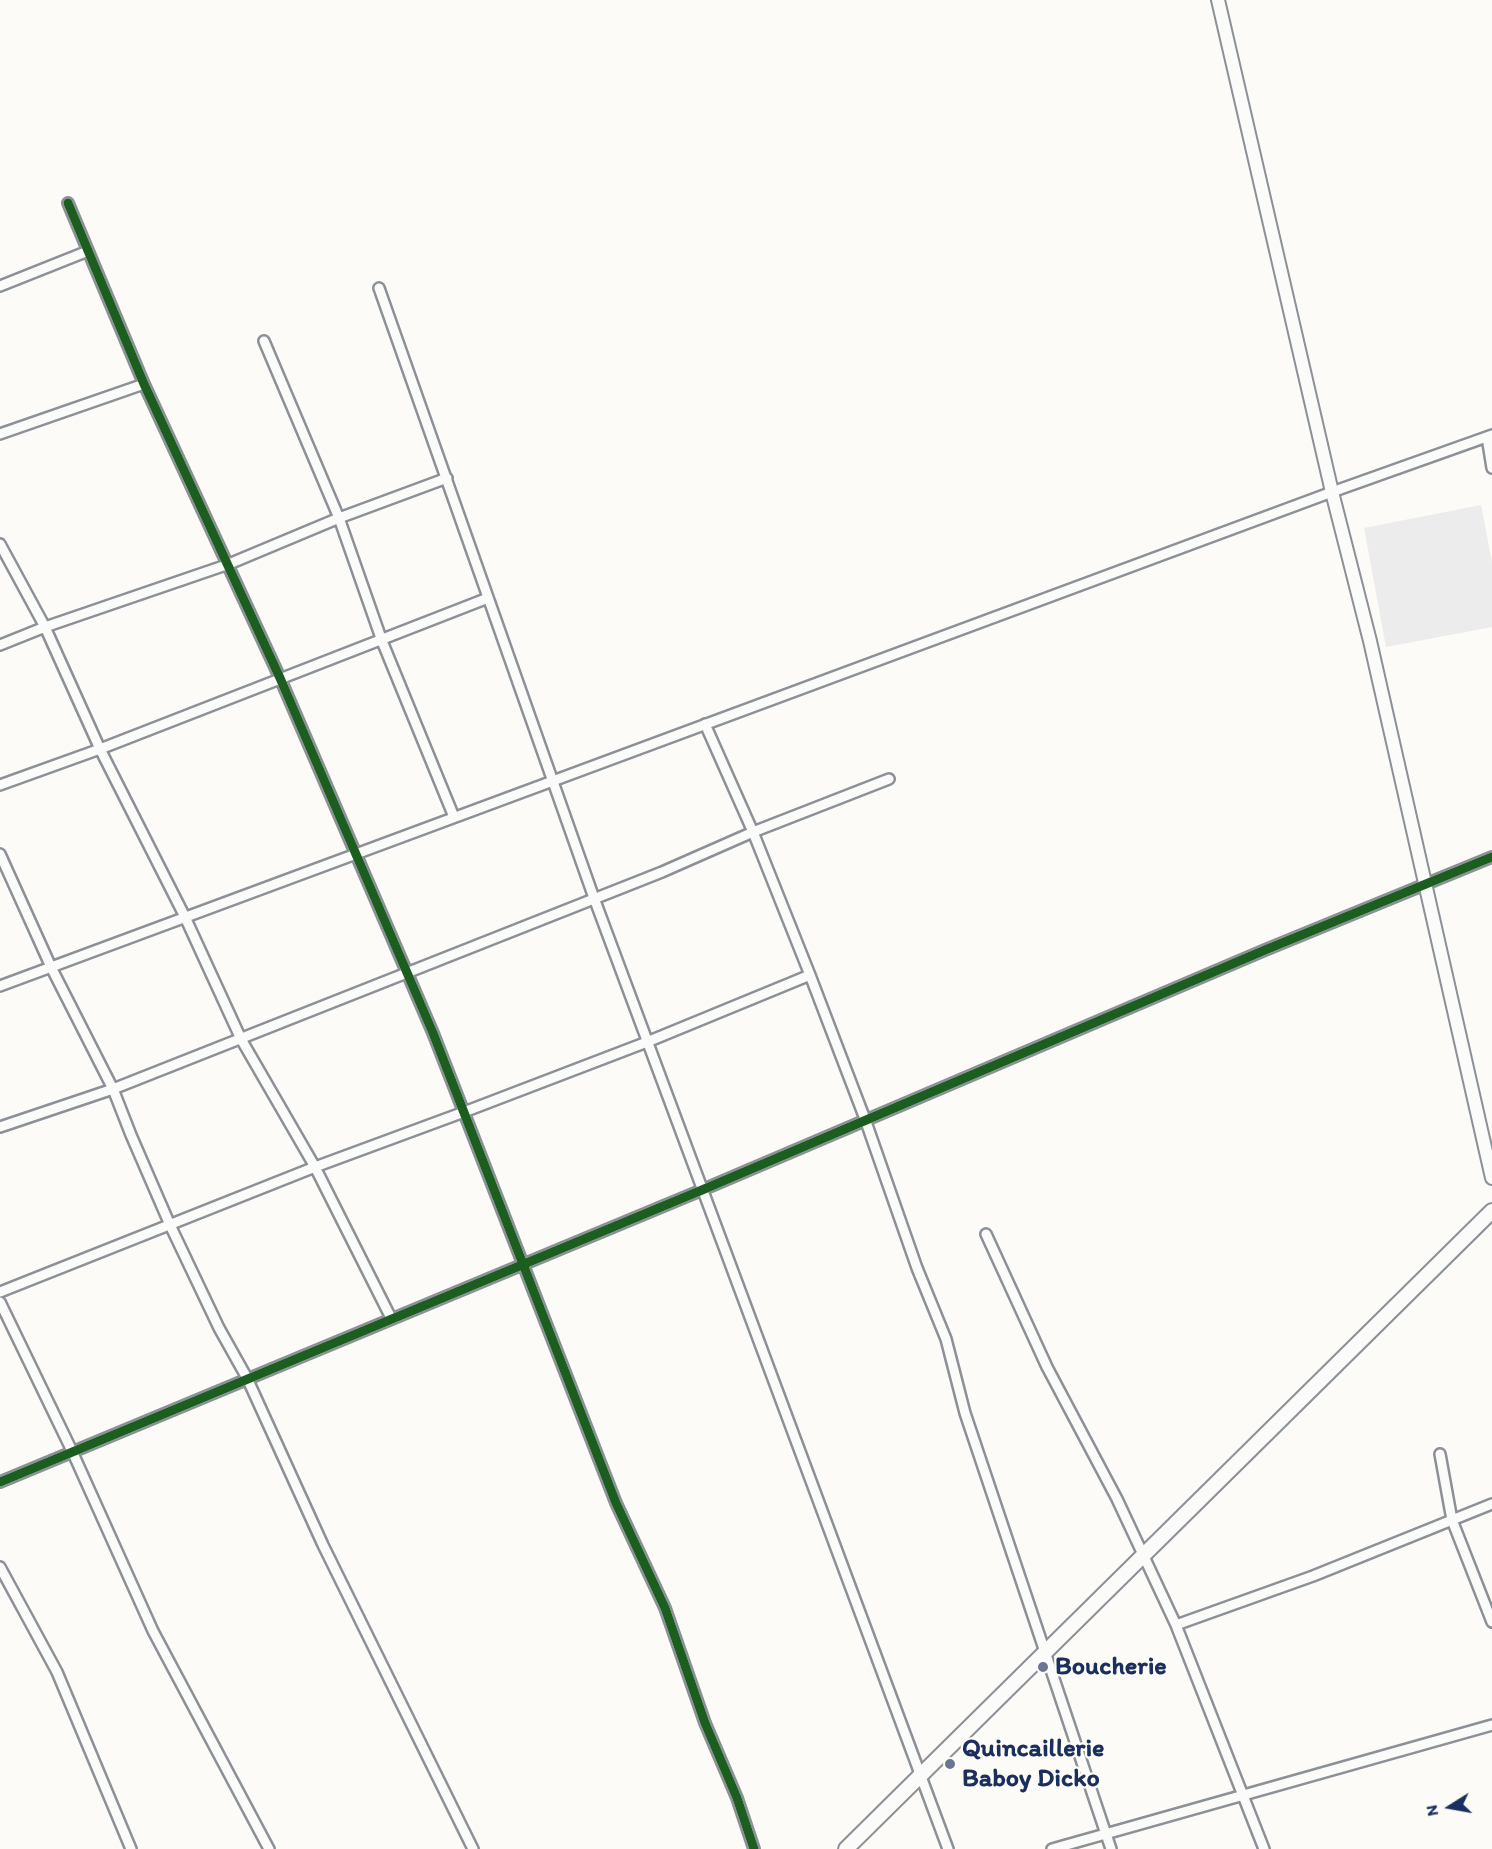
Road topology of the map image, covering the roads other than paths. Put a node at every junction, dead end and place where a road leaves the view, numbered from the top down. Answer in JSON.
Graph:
{"nodes":[{"id":1,"x":1218,"y":0,"type":"edge"},
{"id":2,"x":68,"y":203,"type":"dead end"},
{"id":3,"x":88,"y":251,"type":"junction"},
{"id":4,"x":0,"y":286,"type":"edge"},
{"id":5,"x":379,"y":288,"type":"dead end"},
{"id":6,"x":264,"y":341,"type":"dead end"},
{"id":7,"x":144,"y":384,"type":"junction"},
{"id":8,"x":0,"y":434,"type":"edge"},
{"id":9,"x":1489,"y":436,"type":"edge"},
{"id":10,"x":1492,"y":468,"type":"edge"},
{"id":11,"x":447,"y":478,"type":"junction"},
{"id":12,"x":1332,"y":492,"type":"junction"},
{"id":13,"x":339,"y":518,"type":"junction"},
{"id":14,"x":0,"y":544,"type":"edge"},
{"id":15,"x":228,"y":564,"type":"junction"},
{"id":16,"x":488,"y":598,"type":"junction"},
{"id":17,"x":45,"y":627,"type":"junction"},
{"id":18,"x":382,"y":641,"type":"junction"},
{"id":19,"x":0,"y":645,"type":"edge"},
{"id":20,"x":280,"y":678,"type":"junction"},
{"id":21,"x":705,"y":724,"type":"junction"},
{"id":22,"x":100,"y":749,"type":"junction"},
{"id":23,"x":889,"y":779,"type":"dead end"},
{"id":24,"x":552,"y":781,"type":"junction"},
{"id":25,"x":0,"y":785,"type":"edge"},
{"id":26,"x":454,"y":818,"type":"junction"},
{"id":27,"x":753,"y":832,"type":"junction"},
{"id":28,"x":0,"y":854,"type":"edge"},
{"id":29,"x":356,"y":854,"type":"junction"},
{"id":30,"x":1492,"y":857,"type":"edge"},
{"id":31,"x":1425,"y":883,"type":"junction"},
{"id":32,"x":594,"y":898,"type":"junction"},
{"id":33,"x":185,"y":917,"type":"junction"},
{"id":34,"x":51,"y":967,"type":"junction"},
{"id":35,"x":407,"y":973,"type":"junction"},
{"id":36,"x":810,"y":975,"type":"junction"},
{"id":37,"x":0,"y":986,"type":"edge"},
{"id":38,"x":241,"y":1039,"type":"junction"},
{"id":39,"x":647,"y":1042,"type":"junction"},
{"id":40,"x":113,"y":1089,"type":"junction"},
{"id":41,"x":464,"y":1113,"type":"junction"},
{"id":42,"x":865,"y":1119,"type":"junction"},
{"id":43,"x":0,"y":1127,"type":"edge"},
{"id":44,"x":315,"y":1167,"type":"junction"},
{"id":45,"x":1492,"y":1178,"type":"edge"},
{"id":46,"x":702,"y":1190,"type":"junction"},
{"id":47,"x":1492,"y":1210,"type":"edge"},
{"id":48,"x":170,"y":1225,"type":"junction"},
{"id":49,"x":986,"y":1234,"type":"dead end"},
{"id":50,"x":523,"y":1263,"type":"junction"},
{"id":51,"x":0,"y":1292,"type":"edge"},
{"id":52,"x":0,"y":1302,"type":"edge"},
{"id":53,"x":391,"y":1318,"type":"junction"},
{"id":54,"x":248,"y":1378,"type":"junction"},
{"id":55,"x":72,"y":1451,"type":"junction"},
{"id":56,"x":1440,"y":1454,"type":"dead end"},
{"id":57,"x":0,"y":1482,"type":"edge"},
{"id":58,"x":1492,"y":1504,"type":"edge"},
{"id":59,"x":1452,"y":1520,"type":"junction"},
{"id":60,"x":1143,"y":1556,"type":"junction"},
{"id":61,"x":0,"y":1567,"type":"edge"},
{"id":62,"x":1492,"y":1622,"type":"edge"},
{"id":63,"x":1176,"y":1625,"type":"junction"},
{"id":64,"x":1045,"y":1650,"type":"junction"},
{"id":65,"x":1492,"y":1725,"type":"edge"},
{"id":66,"x":919,"y":1775,"type":"junction"},
{"id":67,"x":1243,"y":1796,"type":"junction"},
{"id":68,"x":1106,"y":1834,"type":"junction"},
{"id":69,"x":131,"y":1849,"type":"edge"},
{"id":70,"x":269,"y":1849,"type":"edge"},
{"id":71,"x":473,"y":1849,"type":"edge"},
{"id":72,"x":754,"y":1849,"type":"edge"},
{"id":73,"x":846,"y":1849,"type":"edge"},
{"id":74,"x":948,"y":1849,"type":"edge"},
{"id":75,"x":1052,"y":1849,"type":"edge"},
{"id":76,"x":1111,"y":1849,"type":"edge"},
{"id":77,"x":1264,"y":1849,"type":"edge"}],
"edges":[{"from":1,"to":12,"type":"main road"},
{"from":2,"to":3,"type":"street"},
{"from":3,"to":4,"type":"street"},
{"from":3,"to":7,"type":"street"},
{"from":5,"to":11,"type":"street"},
{"from":6,"to":13,"type":"street"},
{"from":7,"to":8,"type":"street"},
{"from":7,"to":15,"type":"street"},
{"from":9,"to":10,"type":"street"},
{"from":9,"to":12,"type":"street"},
{"from":11,"to":13,"type":"street"},
{"from":11,"to":16,"type":"street"},
{"from":12,"to":21,"type":"street"},
{"from":12,"to":31,"type":"main road"},
{"from":13,"to":15,"type":"street"},
{"from":13,"to":18,"type":"street"},
{"from":14,"to":17,"type":"street"},
{"from":15,"to":17,"type":"street"},
{"from":15,"to":20,"type":"street"},
{"from":16,"to":18,"type":"street"},
{"from":16,"to":24,"type":"street"},
{"from":17,"to":19,"type":"street"},
{"from":17,"to":22,"type":"street"},
{"from":18,"to":20,"type":"street"},
{"from":18,"to":26,"type":"street"},
{"from":20,"to":22,"type":"street"},
{"from":20,"to":29,"type":"street"},
{"from":21,"to":24,"type":"street"},
{"from":21,"to":27,"type":"street"},
{"from":22,"to":25,"type":"street"},
{"from":22,"to":33,"type":"street"},
{"from":23,"to":27,"type":"street"},
{"from":24,"to":26,"type":"street"},
{"from":24,"to":32,"type":"street"},
{"from":26,"to":29,"type":"street"},
{"from":27,"to":32,"type":"street"},
{"from":27,"to":36,"type":"street"},
{"from":28,"to":34,"type":"street"},
{"from":29,"to":33,"type":"street"},
{"from":29,"to":35,"type":"street"},
{"from":30,"to":31,"type":"street"},
{"from":31,"to":42,"type":"street"},
{"from":31,"to":45,"type":"main road"},
{"from":32,"to":35,"type":"street"},
{"from":32,"to":39,"type":"street"},
{"from":33,"to":34,"type":"street"},
{"from":33,"to":38,"type":"street"},
{"from":34,"to":37,"type":"street"},
{"from":34,"to":40,"type":"street"},
{"from":35,"to":38,"type":"street"},
{"from":35,"to":41,"type":"street"},
{"from":36,"to":39,"type":"street"},
{"from":36,"to":42,"type":"street"},
{"from":38,"to":40,"type":"street"},
{"from":38,"to":44,"type":"street"},
{"from":39,"to":41,"type":"street"},
{"from":39,"to":46,"type":"street"},
{"from":40,"to":43,"type":"street"},
{"from":40,"to":48,"type":"street"},
{"from":41,"to":44,"type":"street"},
{"from":41,"to":50,"type":"street"},
{"from":42,"to":46,"type":"street"},
{"from":42,"to":64,"type":"street"},
{"from":44,"to":48,"type":"street"},
{"from":44,"to":53,"type":"street"},
{"from":46,"to":50,"type":"street"},
{"from":46,"to":66,"type":"street"},
{"from":47,"to":60,"type":"highway"},
{"from":48,"to":51,"type":"street"},
{"from":48,"to":54,"type":"street"},
{"from":49,"to":60,"type":"street"},
{"from":50,"to":53,"type":"street"},
{"from":50,"to":72,"type":"street"},
{"from":52,"to":55,"type":"street"},
{"from":53,"to":54,"type":"street"},
{"from":54,"to":55,"type":"street"},
{"from":54,"to":71,"type":"street"},
{"from":55,"to":57,"type":"street"},
{"from":55,"to":70,"type":"street"},
{"from":56,"to":59,"type":"street"},
{"from":58,"to":59,"type":"street"},
{"from":59,"to":62,"type":"street"},
{"from":59,"to":63,"type":"street"},
{"from":60,"to":63,"type":"street"},
{"from":60,"to":64,"type":"highway"},
{"from":61,"to":69,"type":"street"},
{"from":63,"to":67,"type":"street"},
{"from":64,"to":66,"type":"highway"},
{"from":64,"to":68,"type":"street"},
{"from":65,"to":67,"type":"street"},
{"from":66,"to":73,"type":"highway"},
{"from":66,"to":74,"type":"street"},
{"from":67,"to":68,"type":"street"},
{"from":67,"to":77,"type":"street"},
{"from":68,"to":75,"type":"street"},
{"from":68,"to":76,"type":"street"}]}
